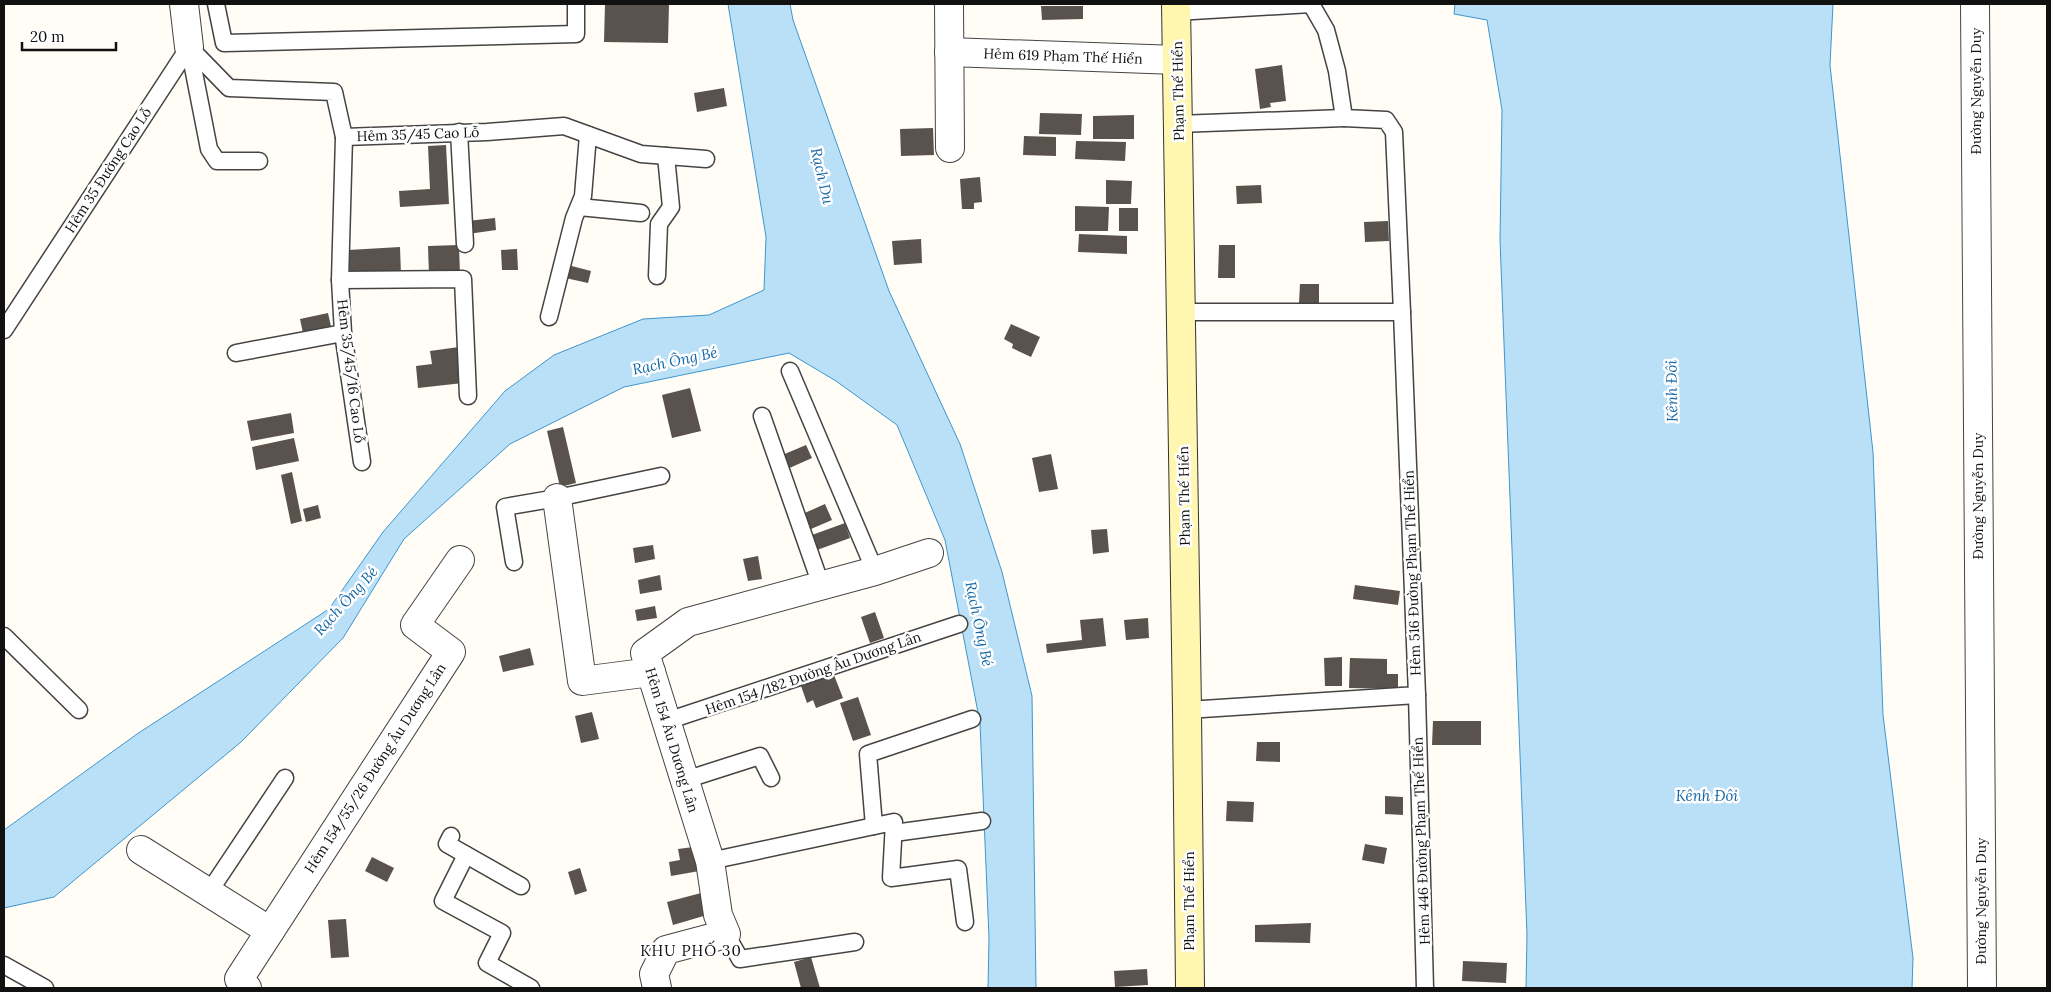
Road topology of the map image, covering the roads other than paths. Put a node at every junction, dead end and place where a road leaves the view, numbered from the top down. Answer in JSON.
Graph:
{"nodes":[{"id":1,"x":184,"y":4,"type":"edge"},
{"id":2,"x":216,"y":4,"type":"edge"},
{"id":3,"x":576,"y":4,"type":"edge"},
{"id":4,"x":949,"y":4,"type":"edge"},
{"id":5,"x":1311,"y":4,"type":"edge"},
{"id":6,"x":1975,"y":4,"type":"edge"},
{"id":7,"x":1176,"y":8,"type":"edge"},
{"id":8,"x":189,"y":47,"type":"junction"},
{"id":9,"x":949,"y":52,"type":"junction"},
{"id":10,"x":1177,"y":60,"type":"junction"},
{"id":11,"x":1344,"y":118,"type":"junction"},
{"id":12,"x":1178,"y":124,"type":"junction"},
{"id":13,"x":460,"y":132,"type":"junction"},
{"id":14,"x":588,"y":135,"type":"junction"},
{"id":15,"x":344,"y":137,"type":"junction"},
{"id":16,"x":950,"y":148,"type":"dead end"},
{"id":17,"x":666,"y":156,"type":"junction"},
{"id":18,"x":706,"y":159,"type":"dead end"},
{"id":19,"x":259,"y":161,"type":"dead end"},
{"id":20,"x":579,"y":207,"type":"junction"},
{"id":21,"x":641,"y":213,"type":"dead end"},
{"id":22,"x":466,"y":244,"type":"dead end"},
{"id":23,"x":657,"y":276,"type":"dead end"},
{"id":24,"x":340,"y":280,"type":"junction"},
{"id":25,"x":1181,"y":312,"type":"junction"},
{"id":26,"x":1402,"y":312,"type":"junction"},
{"id":27,"x":549,"y":317,"type":"dead end"},
{"id":28,"x":4,"y":330,"type":"edge"},
{"id":29,"x":343,"y":334,"type":"junction"},
{"id":30,"x":236,"y":353,"type":"dead end"},
{"id":31,"x":790,"y":371,"type":"dead end"},
{"id":32,"x":468,"y":396,"type":"dead end"},
{"id":33,"x":762,"y":416,"type":"dead end"},
{"id":34,"x":362,"y":462,"type":"dead end"},
{"id":35,"x":661,"y":476,"type":"dead end"},
{"id":36,"x":557,"y":498,"type":"junction"},
{"id":37,"x":929,"y":553,"type":"dead end"},
{"id":38,"x":460,"y":560,"type":"dead end"},
{"id":39,"x":514,"y":562,"type":"dead end"},
{"id":40,"x":875,"y":570,"type":"junction"},
{"id":41,"x":821,"y":585,"type":"junction"},
{"id":42,"x":959,"y":624,"type":"dead end"},
{"id":43,"x":4,"y":636,"type":"edge"},
{"id":44,"x":651,"y":672,"type":"junction"},
{"id":45,"x":1417,"y":695,"type":"junction"},
{"id":46,"x":79,"y":710,"type":"dead end"},
{"id":47,"x":1187,"y":710,"type":"junction"},
{"id":48,"x":972,"y":719,"type":"dead end"},
{"id":49,"x":667,"y":721,"type":"junction"},
{"id":50,"x":285,"y":778,"type":"dead end"},
{"id":51,"x":771,"y":778,"type":"dead end"},
{"id":52,"x":685,"y":780,"type":"junction"},
{"id":53,"x":982,"y":821,"type":"dead end"},
{"id":54,"x":874,"y":826,"type":"junction"},
{"id":55,"x":894,"y":833,"type":"junction"},
{"id":56,"x":451,"y":836,"type":"dead end"},
{"id":57,"x":141,"y":850,"type":"dead end"},
{"id":58,"x":466,"y":855,"type":"junction"},
{"id":59,"x":710,"y":861,"type":"junction"},
{"id":60,"x":521,"y":886,"type":"dead end"},
{"id":61,"x":209,"y":892,"type":"junction"},
{"id":62,"x":965,"y":922,"type":"dead end"},
{"id":63,"x":270,"y":931,"type":"junction"},
{"id":64,"x":726,"y":934,"type":"junction"},
{"id":65,"x":855,"y":942,"type":"dead end"},
{"id":66,"x":4,"y":966,"type":"edge"},
{"id":67,"x":45,"y":988,"type":"edge"},
{"id":68,"x":247,"y":988,"type":"edge"},
{"id":69,"x":531,"y":988,"type":"edge"},
{"id":70,"x":657,"y":988,"type":"edge"},
{"id":71,"x":1190,"y":988,"type":"edge"},
{"id":72,"x":1425,"y":988,"type":"edge"},
{"id":73,"x":1982,"y":988,"type":"edge"}],
"edges":[{"from":1,"to":8,"type":"street"},
{"from":2,"to":3,"type":"lane"},
{"from":4,"to":9,"type":"street"},
{"from":5,"to":7,"type":"lane"},
{"from":5,"to":11,"type":"lane"},
{"from":6,"to":73,"type":"street","name":"Đường Nguyễn Duy"},
{"from":7,"to":10,"type":"main road","name":"Phạm Thế Hiển"},
{"from":8,"to":15,"type":"lane","name":"Hẻm 35/45 Cao Lỗ"},
{"from":8,"to":19,"type":"lane"},
{"from":8,"to":28,"type":"lane","name":"Hẻm 35 Đường Cao Lỗ"},
{"from":9,"to":10,"type":"street","name":"Hẻm 619 Phạm Thế Hiển"},
{"from":9,"to":16,"type":"street"},
{"from":10,"to":12,"type":"main road","name":"Phạm Thế Hiển"},
{"from":11,"to":12,"type":"lane"},
{"from":11,"to":26,"type":"lane","name":"Hẻm 516 Đường Phạm Thế Hiển"},
{"from":12,"to":25,"type":"main road","name":"Phạm Thế Hiển"},
{"from":13,"to":14,"type":"lane","name":"Hẻm 35/45 Cao Lỗ"},
{"from":13,"to":15,"type":"lane","name":"Hẻm 35/45 Cao Lỗ"},
{"from":13,"to":22,"type":"lane"},
{"from":14,"to":17,"type":"lane","name":"Hẻm 35/45 Cao Lỗ"},
{"from":14,"to":20,"type":"lane"},
{"from":15,"to":24,"type":"lane","name":"Hẻm 35/45/16 Cao Lỗ"},
{"from":17,"to":18,"type":"lane","name":"Hẻm 35/45 Cao Lỗ"},
{"from":17,"to":23,"type":"lane"},
{"from":20,"to":21,"type":"lane"},
{"from":20,"to":27,"type":"lane"},
{"from":24,"to":29,"type":"lane","name":"Hẻm 35/45/16 Cao Lỗ"},
{"from":24,"to":32,"type":"lane","name":"Hẻm 35/45/16 Cao Lỗ"},
{"from":25,"to":26,"type":"lane"},
{"from":25,"to":47,"type":"main road","name":"Phạm Thế Hiển"},
{"from":26,"to":45,"type":"lane","name":"Hẻm 516 Đường Phạm Thế Hiển"},
{"from":29,"to":30,"type":"lane"},
{"from":29,"to":34,"type":"lane","name":"Hẻm 35/45/16 Cao Lỗ"},
{"from":31,"to":40,"type":"lane"},
{"from":33,"to":41,"type":"lane"},
{"from":35,"to":36,"type":"lane"},
{"from":36,"to":39,"type":"lane"},
{"from":36,"to":44,"type":"street"},
{"from":37,"to":40,"type":"street","name":"Hẻm 154 Âu Dương Lân"},
{"from":38,"to":63,"type":"street","name":"Hẻm 154/55/26 Đường Âu Dương Lân"},
{"from":40,"to":41,"type":"street","name":"Hẻm 154 Âu Dương Lân"},
{"from":41,"to":44,"type":"street","name":"Hẻm 154 Âu Dương Lân"},
{"from":42,"to":49,"type":"lane","name":"Hẻm 154/182 Đường Âu Dương Lân"},
{"from":43,"to":46,"type":"lane"},
{"from":44,"to":49,"type":"street","name":"Hẻm 154 Âu Dương Lân"},
{"from":45,"to":47,"type":"lane","name":"Hẻm 516 Đường Phạm Thế Hiển"},
{"from":45,"to":72,"type":"lane","name":"Hẻm 446 Đường Phạm Thế Hiển"},
{"from":47,"to":71,"type":"main road","name":"Phạm Thế Hiển"},
{"from":48,"to":54,"type":"lane"},
{"from":49,"to":52,"type":"street","name":"Hẻm 154 Âu Dương Lân"},
{"from":50,"to":61,"type":"lane"},
{"from":51,"to":52,"type":"lane"},
{"from":52,"to":59,"type":"street","name":"Hẻm 154 Âu Dương Lân"},
{"from":53,"to":55,"type":"lane"},
{"from":54,"to":55,"type":"lane"},
{"from":54,"to":59,"type":"lane"},
{"from":55,"to":62,"type":"lane"},
{"from":56,"to":58,"type":"lane"},
{"from":57,"to":61,"type":"street"},
{"from":58,"to":60,"type":"lane"},
{"from":58,"to":69,"type":"lane"},
{"from":59,"to":64,"type":"street","name":"Hẻm 154 Âu Dương Lân"},
{"from":61,"to":63,"type":"street"},
{"from":63,"to":68,"type":"street","name":"Hẻm 154/55/26 Đường Âu Dương Lân"},
{"from":64,"to":65,"type":"lane"},
{"from":64,"to":70,"type":"street"},
{"from":66,"to":67,"type":"lane"}]}
